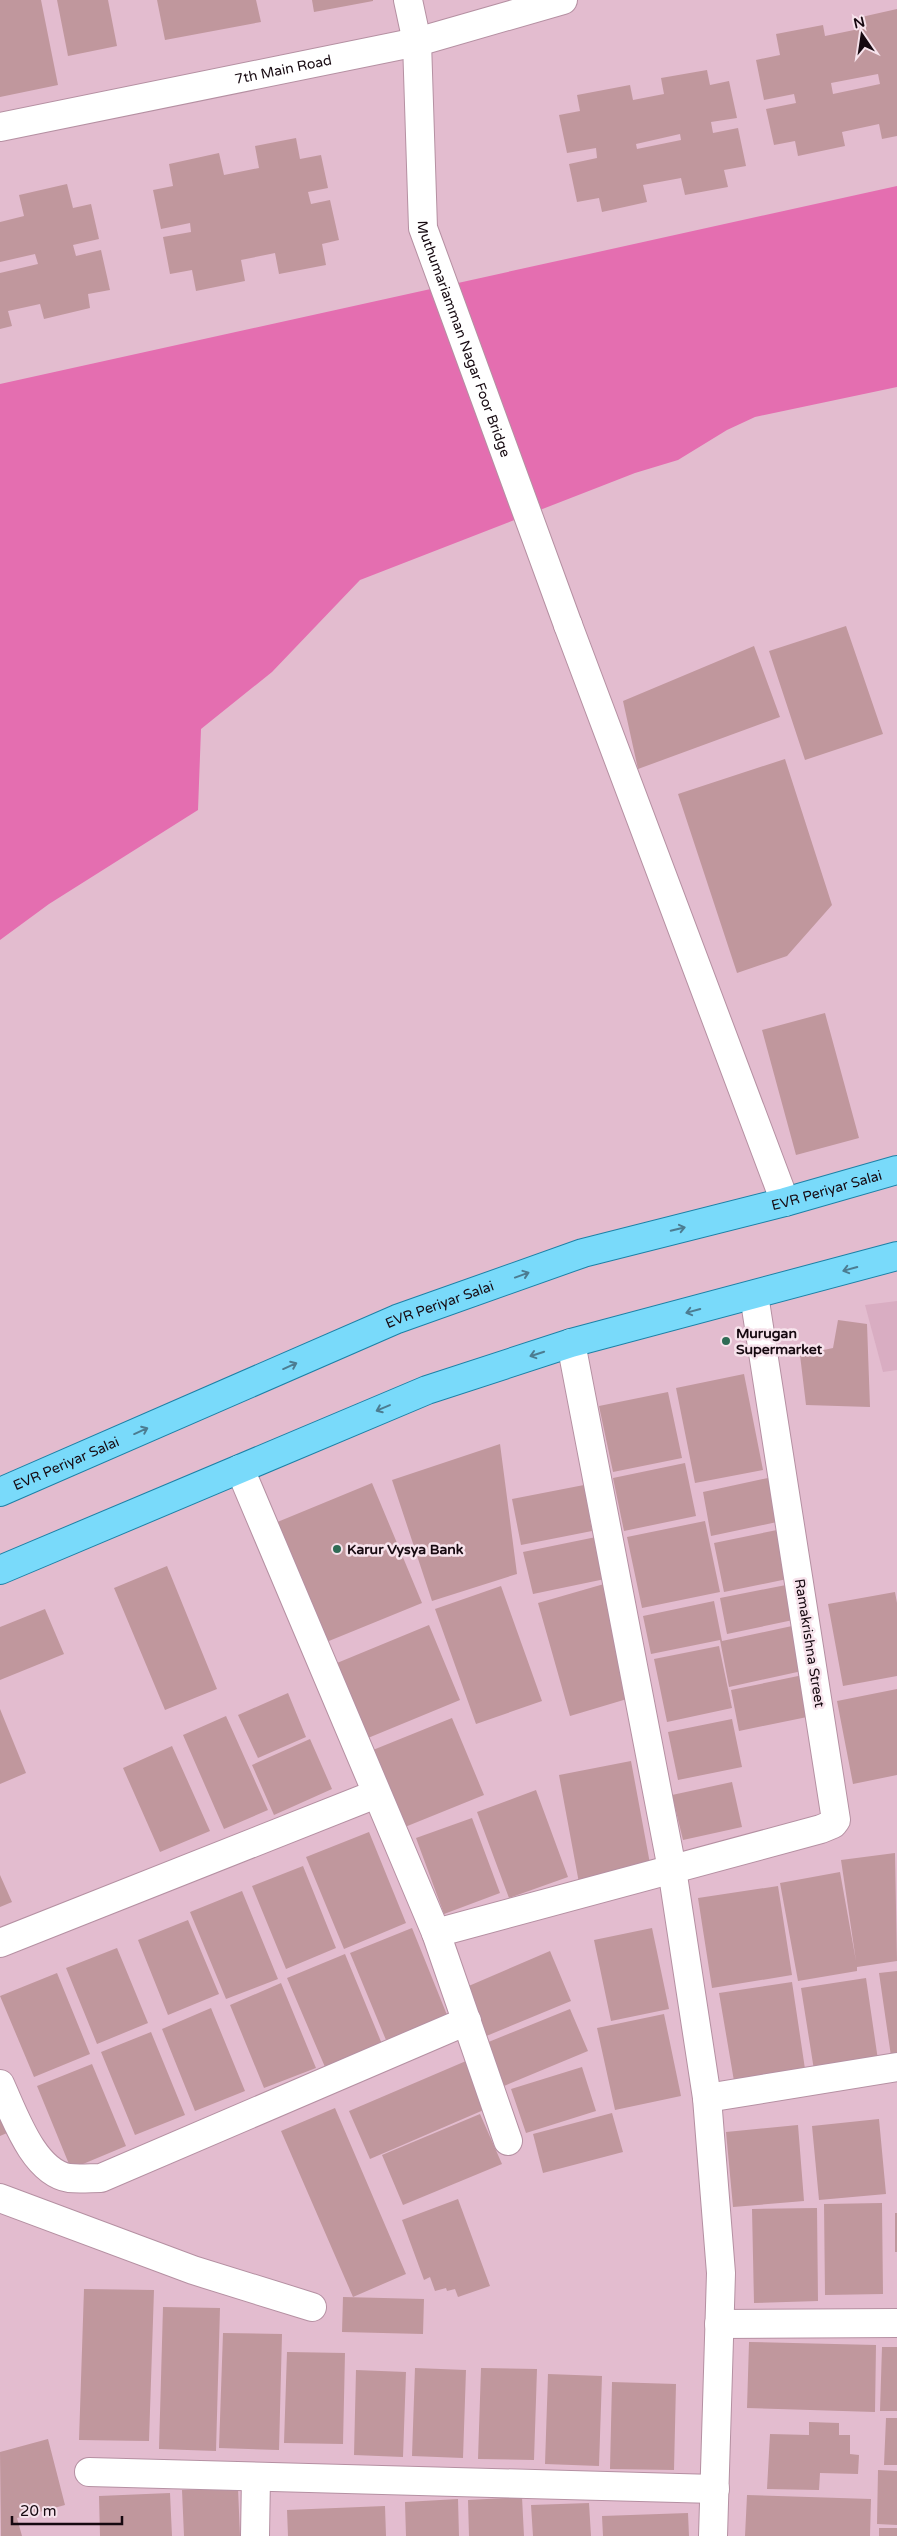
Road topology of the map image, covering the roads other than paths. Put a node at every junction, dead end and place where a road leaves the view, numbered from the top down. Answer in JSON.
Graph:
{"nodes":[{"id":1,"x":408,"y":0,"type":"edge"},
{"id":2,"x":563,"y":0,"type":"edge"},
{"id":3,"x":417,"y":42,"type":"junction"},
{"id":4,"x":0,"y":127,"type":"edge"},
{"id":5,"x":897,"y":1170,"type":"edge"},
{"id":6,"x":785,"y":1202,"type":"junction"},
{"id":7,"x":897,"y":1256,"type":"edge"},
{"id":8,"x":754,"y":1295,"type":"junction"},
{"id":9,"x":570,"y":1343,"type":"junction"},
{"id":10,"x":240,"y":1469,"type":"junction"},
{"id":11,"x":0,"y":1492,"type":"edge"},
{"id":12,"x":0,"y":1570,"type":"edge"},
{"id":13,"x":376,"y":1794,"type":"junction"},
{"id":14,"x":672,"y":1869,"type":"junction"},
{"id":15,"x":436,"y":1933,"type":"junction"},
{"id":16,"x":0,"y":1943,"type":"edge"},
{"id":17,"x":467,"y":2021,"type":"junction"},
{"id":18,"x":897,"y":2067,"type":"edge"},
{"id":19,"x":0,"y":2084,"type":"edge"},
{"id":20,"x":707,"y":2098,"type":"junction"},
{"id":21,"x":508,"y":2141,"type":"dead end"},
{"id":22,"x":0,"y":2198,"type":"edge"},
{"id":23,"x":312,"y":2307,"type":"dead end"},
{"id":24,"x":897,"y":2323,"type":"edge"},
{"id":25,"x":719,"y":2324,"type":"junction"},
{"id":26,"x":89,"y":2472,"type":"dead end"},
{"id":27,"x":256,"y":2477,"type":"junction"},
{"id":28,"x":715,"y":2489,"type":"junction"},
{"id":29,"x":255,"y":2536,"type":"edge"},
{"id":30,"x":713,"y":2536,"type":"edge"}],
"edges":[{"from":1,"to":3,"type":"street","name":"Muthumariamman Nagar Foor Bridge"},
{"from":2,"to":3,"type":"street","name":"7th Main Road"},
{"from":3,"to":4,"type":"street","name":"7th Main Road"},
{"from":3,"to":6,"type":"street","name":"Muthumariamman Nagar Foor Bridge"},
{"from":5,"to":6,"type":"main road","name":"EVR Periyar Salai"},
{"from":11,"to":6,"type":"main road","name":"EVR Periyar Salai","one_way":true},
{"from":7,"to":8,"type":"main road","one_way":true},
{"from":8,"to":9,"type":"main road","one_way":true},
{"from":8,"to":14,"type":"street","name":"Ramakrishna Street"},
{"from":9,"to":10,"type":"main road","one_way":true},
{"from":9,"to":14,"type":"street"},
{"from":10,"to":12,"type":"main road"},
{"from":10,"to":13,"type":"street"},
{"from":13,"to":15,"type":"street"},
{"from":13,"to":16,"type":"street"},
{"from":14,"to":15,"type":"street"},
{"from":14,"to":20,"type":"street"},
{"from":15,"to":17,"type":"street"},
{"from":17,"to":19,"type":"street"},
{"from":17,"to":21,"type":"street"},
{"from":18,"to":20,"type":"street"},
{"from":20,"to":25,"type":"street"},
{"from":22,"to":23,"type":"street"},
{"from":24,"to":25,"type":"street"},
{"from":25,"to":28,"type":"street"},
{"from":26,"to":27,"type":"street"},
{"from":27,"to":28,"type":"street"},
{"from":27,"to":29,"type":"street"},
{"from":28,"to":30,"type":"street"}]}
